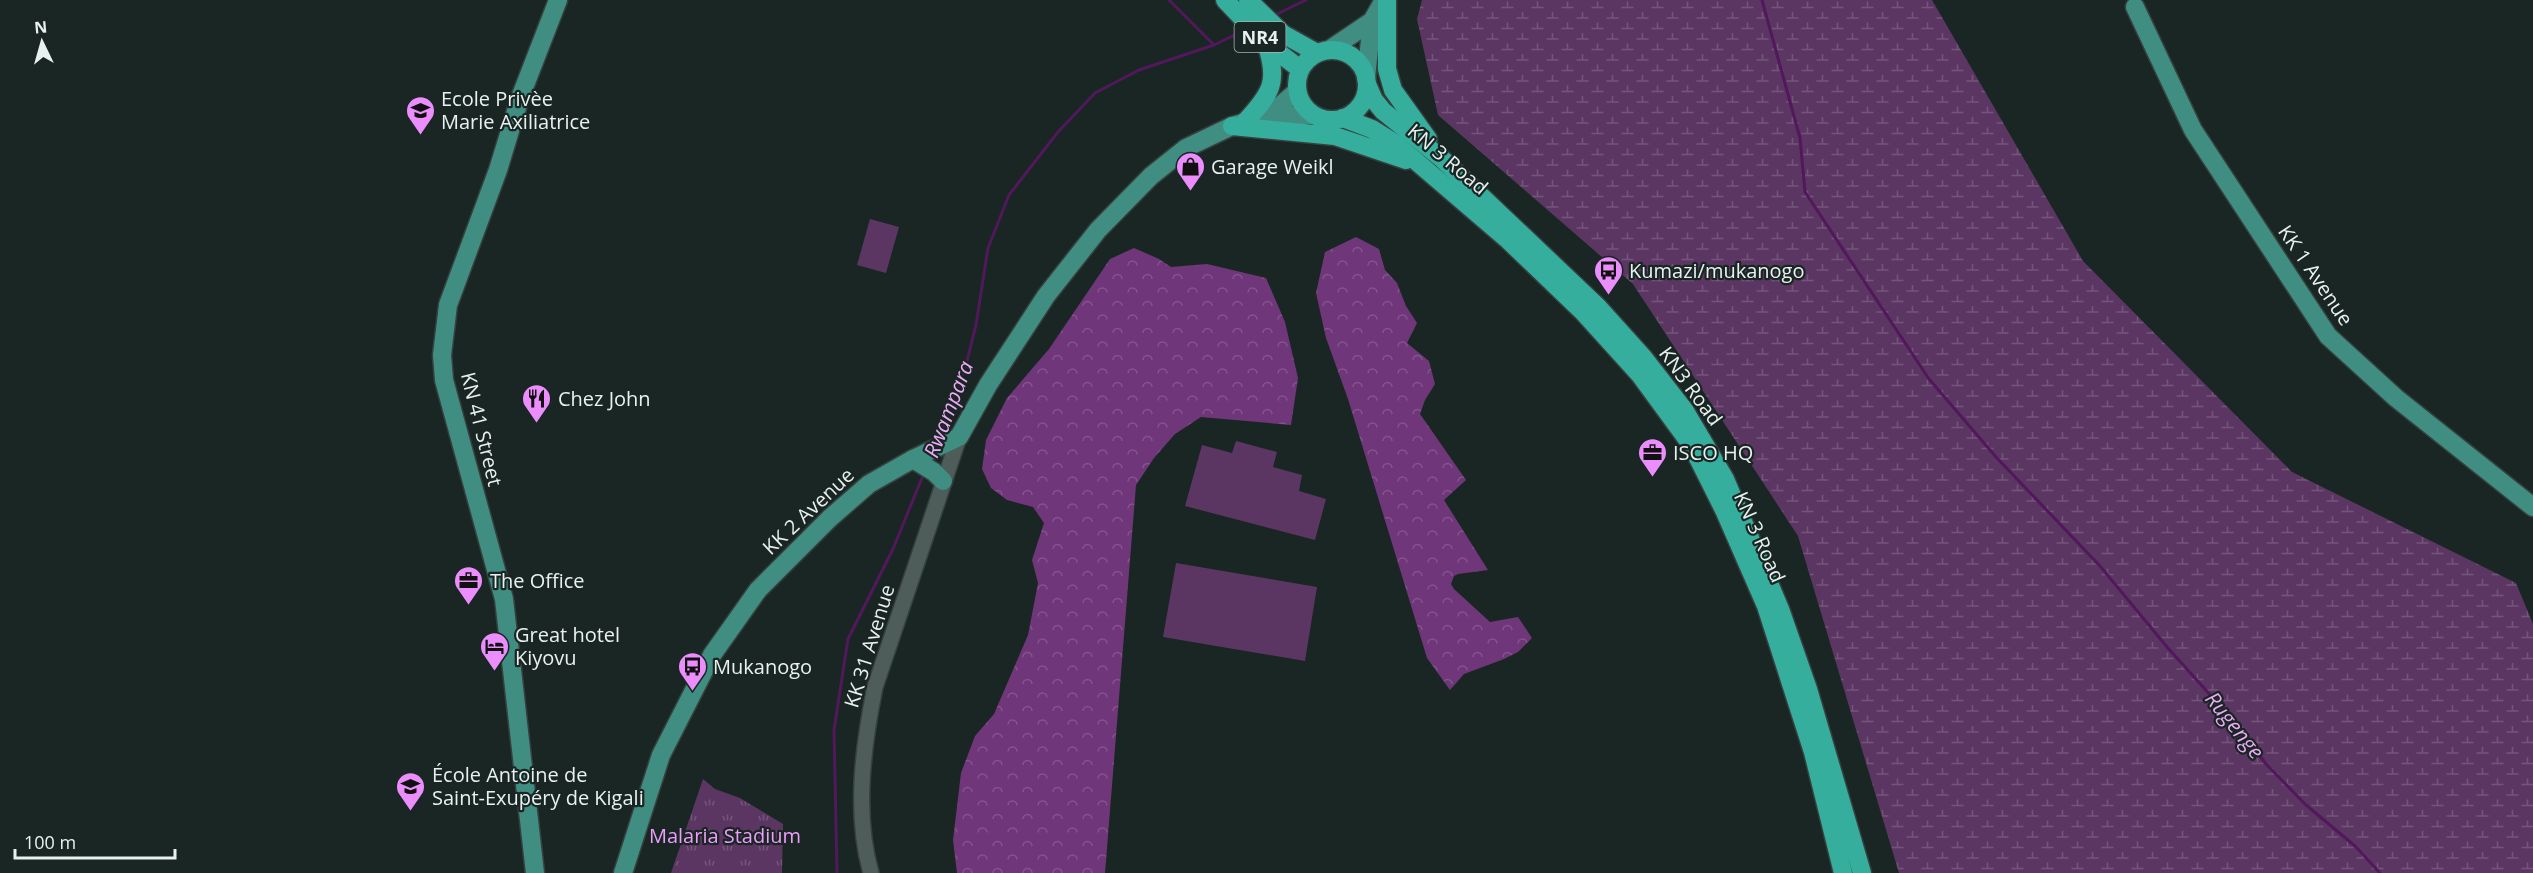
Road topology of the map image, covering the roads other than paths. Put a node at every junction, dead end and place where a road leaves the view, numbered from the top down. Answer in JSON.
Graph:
{"nodes":[{"id":1,"x":558,"y":0,"type":"edge"},
{"id":2,"x":1225,"y":0,"type":"edge"},
{"id":3,"x":1248,"y":0,"type":"edge"},
{"id":4,"x":1385,"y":0,"type":"edge"},
{"id":5,"x":2134,"y":7,"type":"dead end"},
{"id":6,"x":1372,"y":21,"type":"junction"},
{"id":7,"x":1266,"y":43,"type":"junction"},
{"id":8,"x":1323,"y":51,"type":"junction"},
{"id":9,"x":1300,"y":69,"type":"junction"},
{"id":10,"x":1367,"y":81,"type":"junction"},
{"id":11,"x":1297,"y":91,"type":"junction"},
{"id":12,"x":1313,"y":115,"type":"junction"},
{"id":13,"x":1268,"y":116,"type":"junction"},
{"id":14,"x":1342,"y":118,"type":"junction"},
{"id":15,"x":1239,"y":124,"type":"junction"},
{"id":16,"x":1441,"y":158,"type":"junction"},
{"id":17,"x":1427,"y":170,"type":"junction"},
{"id":18,"x":959,"y":437,"type":"junction"},
{"id":19,"x":913,"y":459,"type":"junction"},
{"id":20,"x":943,"y":481,"type":"junction"},
{"id":21,"x":2533,"y":507,"type":"edge"},
{"id":22,"x":531,"y":848,"type":"junction"},
{"id":23,"x":529,"y":873,"type":"edge"},
{"id":24,"x":535,"y":873,"type":"edge"},
{"id":25,"x":623,"y":873,"type":"edge"},
{"id":26,"x":870,"y":873,"type":"edge"},
{"id":27,"x":1843,"y":873,"type":"edge"},
{"id":28,"x":1862,"y":873,"type":"edge"}],
"edges":[{"from":1,"to":22,"type":"main road","name":"KN 41 Street"},
{"from":2,"to":7,"type":"highway","number":"NR4"},
{"from":3,"to":8,"type":"highway","number":"NR4"},
{"from":4,"to":6,"type":"main road"},
{"from":4,"to":16,"type":"highway"},
{"from":5,"to":21,"type":"main road","name":"KK 1 Avenue"},
{"from":6,"to":8,"type":"main road"},
{"from":6,"to":10,"type":"main road"},
{"from":7,"to":9,"type":"highway","number":"NR4"},
{"from":7,"to":15,"type":"highway"},
{"from":8,"to":9,"type":"highway","number":"NR4"},
{"from":8,"to":10,"type":"highway","number":"NR4"},
{"from":9,"to":11,"type":"highway","number":"NR4"},
{"from":10,"to":14,"type":"highway"},
{"from":10,"to":16,"type":"highway","name":"KN3 Road","number":"NR4"},
{"from":11,"to":12,"type":"highway"},
{"from":11,"to":13,"type":"main road"},
{"from":12,"to":13,"type":"main road"},
{"from":12,"to":14,"type":"highway"},
{"from":13,"to":15,"type":"main road"},
{"from":14,"to":17,"type":"highway","name":"KN 3 Road"},
{"from":15,"to":17,"type":"highway"},
{"from":15,"to":18,"type":"main road"},
{"from":16,"to":28,"type":"highway","name":"KN3 Road","number":"NR4"},
{"from":17,"to":27,"type":"highway","name":"KN 3 Road"},
{"from":18,"to":19,"type":"main road","name":"KK 2 Avenue"},
{"from":18,"to":20,"type":"street","name":"KK 31 Avenue"},
{"from":19,"to":20,"type":"main road"},
{"from":19,"to":25,"type":"main road","name":"KK 2 Avenue"},
{"from":20,"to":26,"type":"street","name":"KK 31 Avenue"},
{"from":22,"to":23,"type":"main road","name":"KN 41 Street"},
{"from":22,"to":24,"type":"main road","name":"KN 41 Street"}]}
